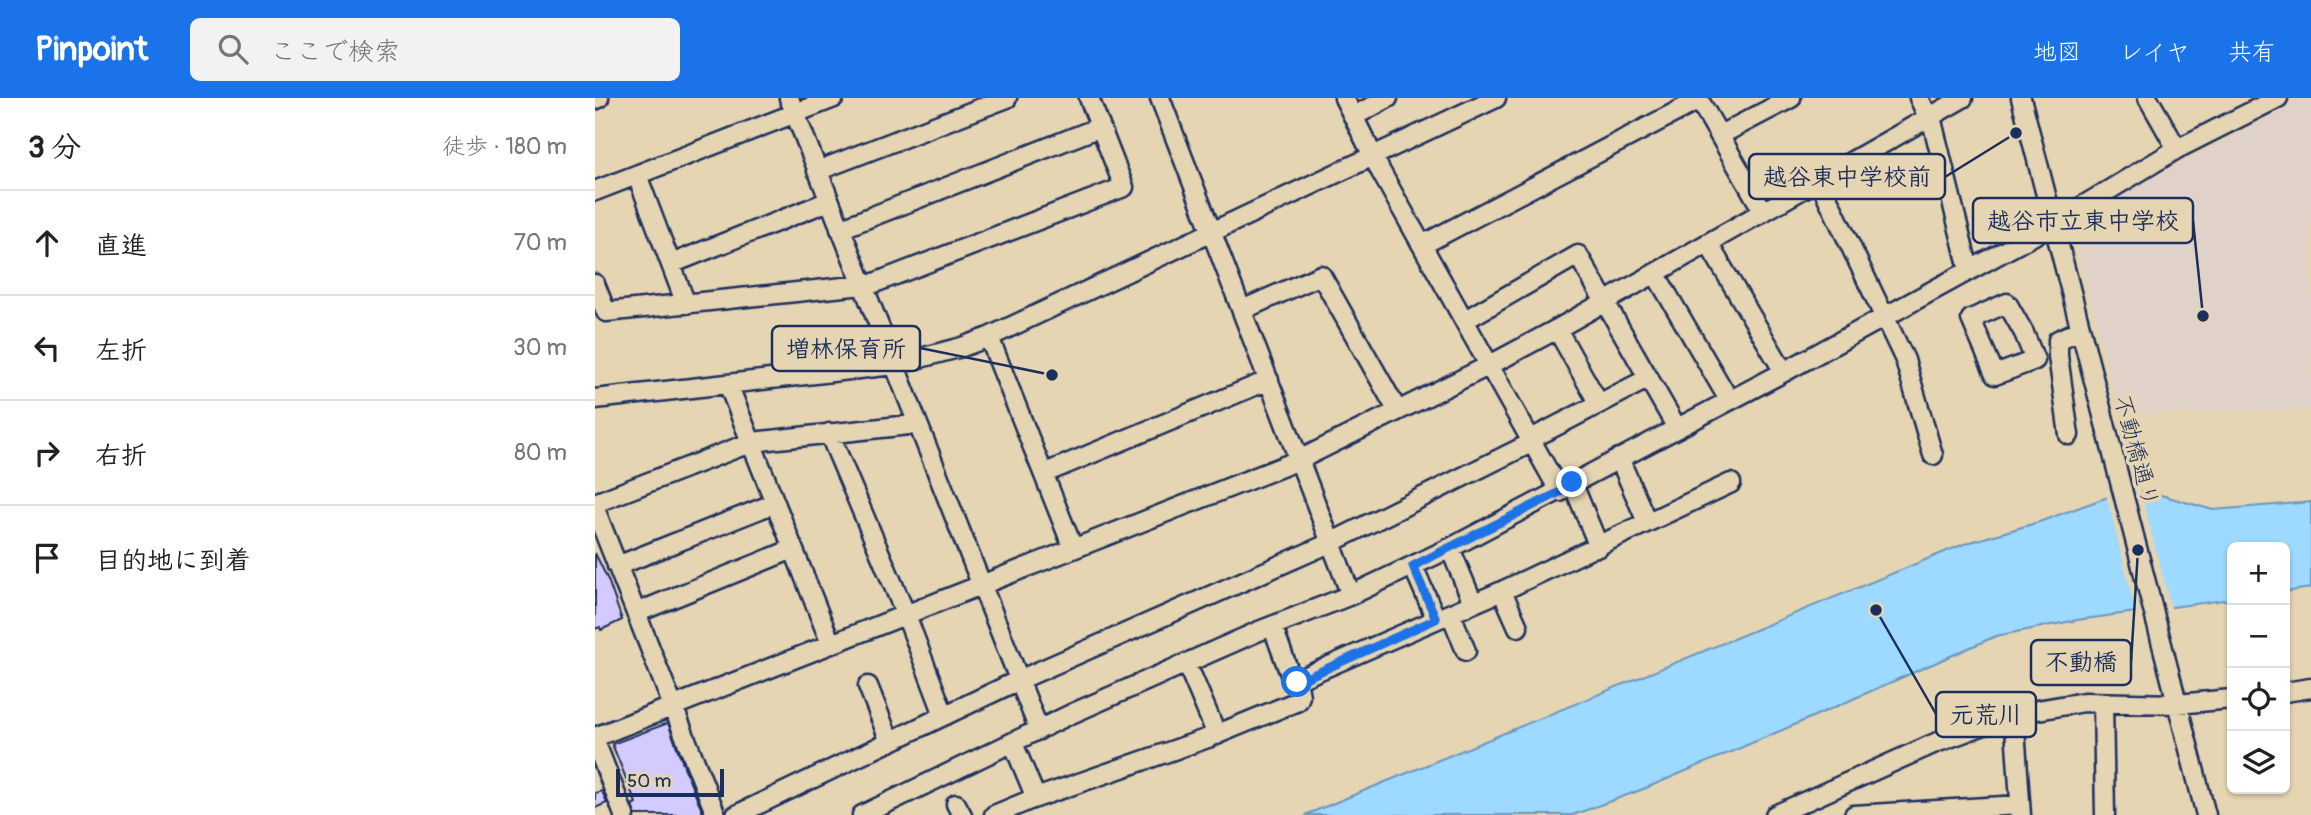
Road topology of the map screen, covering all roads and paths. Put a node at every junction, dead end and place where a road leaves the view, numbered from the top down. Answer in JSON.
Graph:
{"nodes":[{"id":1,"x":834,"y":98,"type":"edge"},
{"id":2,"x":1007,"y":98,"type":"edge"},
{"id":3,"x":1089,"y":98,"type":"edge"},
{"id":4,"x":1160,"y":98,"type":"edge"},
{"id":5,"x":1344,"y":98,"type":"edge"},
{"id":6,"x":1388,"y":98,"type":"edge"},
{"id":7,"x":1496,"y":98,"type":"edge"},
{"id":8,"x":1790,"y":98,"type":"edge"},
{"id":9,"x":1919,"y":98,"type":"edge"},
{"id":10,"x":1963,"y":98,"type":"edge"},
{"id":11,"x":2021,"y":98,"type":"edge"},
{"id":12,"x":2148,"y":98,"type":"edge"},
{"id":13,"x":1698,"y":99,"type":"edge"},
{"id":14,"x":2266,"y":101,"type":"edge"},
{"id":15,"x":792,"y":106,"type":"edge"},
{"id":16,"x":1354,"y":116,"type":"junction"},
{"id":17,"x":1930,"y":118,"type":"junction"},
{"id":18,"x":1100,"y":127,"type":"junction"},
{"id":19,"x":1720,"y":135,"type":"junction"},
{"id":20,"x":2177,"y":149,"type":"junction"},
{"id":21,"x":1373,"y":155,"type":"junction"},
{"id":22,"x":817,"y":171,"type":"junction"},
{"id":23,"x":637,"y":175,"type":"junction"},
{"id":24,"x":1819,"y":180,"type":"junction"},
{"id":25,"x":595,"y":191,"type":"edge"},
{"id":26,"x":829,"y":201,"type":"junction"},
{"id":27,"x":1763,"y":211,"type":"junction"},
{"id":28,"x":2053,"y":223,"type":"junction"},
{"id":29,"x":840,"y":229,"type":"junction"},
{"id":30,"x":1211,"y":231,"type":"junction"},
{"id":31,"x":1708,"y":243,"type":"junction"},
{"id":32,"x":1422,"y":245,"type":"junction"},
{"id":33,"x":671,"y":264,"type":"junction"},
{"id":34,"x":1969,"y":270,"type":"junction"},
{"id":35,"x":1655,"y":273,"type":"junction"},
{"id":36,"x":595,"y":284,"type":"edge"},
{"id":37,"x":863,"y":286,"type":"junction"},
{"id":38,"x":1606,"y":300,"type":"junction"},
{"id":39,"x":686,"y":304,"type":"junction"},
{"id":40,"x":1241,"y":310,"type":"junction"},
{"id":41,"x":1885,"y":317,"type":"junction"},
{"id":42,"x":1465,"y":320,"type":"junction"},
{"id":43,"x":1557,"y":329,"type":"junction"},
{"id":44,"x":2080,"y":330,"type":"junction"},
{"id":45,"x":989,"y":337,"type":"junction"},
{"id":46,"x":2058,"y":356,"type":"junction"},
{"id":47,"x":2037,"y":359,"type":"dead end"},
{"id":48,"x":894,"y":365,"type":"junction"},
{"id":49,"x":1490,"y":365,"type":"junction"},
{"id":50,"x":1784,"y":372,"type":"junction"},
{"id":51,"x":1650,"y":378,"type":"junction"},
{"id":52,"x":1269,"y":380,"type":"junction"},
{"id":53,"x":727,"y":384,"type":"junction"},
{"id":54,"x":595,"y":399,"type":"edge"},
{"id":55,"x":1729,"y":400,"type":"junction"},
{"id":56,"x":1599,"y":404,"type":"junction"},
{"id":57,"x":1397,"y":410,"type":"junction"},
{"id":58,"x":918,"y":424,"type":"junction"},
{"id":59,"x":1677,"y":428,"type":"junction"},
{"id":60,"x":829,"y":433,"type":"junction"},
{"id":61,"x":2069,"y":435,"type":"dead end"},
{"id":62,"x":1532,"y":441,"type":"junction"},
{"id":63,"x":752,"y":442,"type":"junction"},
{"id":64,"x":1933,"y":455,"type":"dead end"},
{"id":65,"x":1619,"y":458,"type":"junction"},
{"id":66,"x":1299,"y":460,"type":"junction"},
{"id":67,"x":1045,"y":473,"type":"junction"},
{"id":68,"x":1731,"y":483,"type":"dead end"},
{"id":69,"x":1566,"y":487,"type":"junction"},
{"id":70,"x":595,"y":503,"type":"edge"},
{"id":71,"x":775,"y":503,"type":"junction"},
{"id":72,"x":595,"y":509,"type":"edge"},
{"id":73,"x":1647,"y":522,"type":"junction"},
{"id":74,"x":1330,"y":543,"type":"junction"},
{"id":75,"x":1599,"y":547,"type":"junction"},
{"id":76,"x":1073,"y":548,"type":"junction"},
{"id":77,"x":1450,"y":548,"type":"junction"},
{"id":78,"x":793,"y":550,"type":"junction"},
{"id":79,"x":617,"y":566,"type":"junction"},
{"id":80,"x":1413,"y":566,"type":"junction"},
{"id":81,"x":982,"y":585,"type":"junction"},
{"id":82,"x":1502,"y":591,"type":"junction"},
{"id":83,"x":1351,"y":595,"type":"junction"},
{"id":84,"x":1473,"y":603,"type":"junction"},
{"id":85,"x":636,"y":613,"type":"junction"},
{"id":86,"x":906,"y":615,"type":"junction"},
{"id":87,"x":1444,"y":616,"type":"junction"},
{"id":88,"x":1518,"y":627,"type":"dead end"},
{"id":89,"x":1276,"y":636,"type":"dead end"},
{"id":90,"x":831,"y":644,"type":"junction"},
{"id":91,"x":1466,"y":651,"type":"dead end"},
{"id":92,"x":1192,"y":676,"type":"dead end"},
{"id":93,"x":1019,"y":680,"type":"junction"},
{"id":94,"x":1297,"y":682,"type":"junction"},
{"id":95,"x":867,"y":685,"type":"dead end"},
{"id":96,"x":2311,"y":688,"type":"edge"},
{"id":97,"x":2290,"y":691,"type":"edge"},
{"id":98,"x":2227,"y":699,"type":"edge"},
{"id":99,"x":2103,"y":703,"type":"junction"},
{"id":100,"x":2177,"y":704,"type":"junction"},
{"id":101,"x":673,"y":706,"type":"junction"},
{"id":102,"x":2014,"y":713,"type":"junction"},
{"id":103,"x":944,"y":715,"type":"junction"},
{"id":104,"x":1039,"y":730,"type":"junction"},
{"id":105,"x":1217,"y":734,"type":"junction"},
{"id":106,"x":595,"y":739,"type":"edge"},
{"id":107,"x":890,"y":743,"type":"junction"},
{"id":108,"x":1013,"y":743,"type":"junction"},
{"id":109,"x":1036,"y":798,"type":"junction"},
{"id":110,"x":2021,"y":810,"type":"edge"},
{"id":111,"x":617,"y":813,"type":"edge"},
{"id":112,"x":716,"y":815,"type":"edge"},
{"id":113,"x":736,"y":815,"type":"edge"},
{"id":114,"x":862,"y":815,"type":"edge"},
{"id":115,"x":994,"y":815,"type":"edge"},
{"id":116,"x":1777,"y":815,"type":"edge"},
{"id":117,"x":1854,"y":815,"type":"edge"},
{"id":118,"x":2105,"y":815,"type":"edge"},
{"id":119,"x":2206,"y":815,"type":"edge"}],
"edges":[{"from":1,"to":15,"type":"street"},
{"from":2,"to":22,"type":"street"},
{"from":3,"to":18,"type":"street"},
{"from":4,"to":30,"type":"street"},
{"from":5,"to":16,"type":"street"},
{"from":6,"to":16,"type":"street"},
{"from":7,"to":21,"type":"street"},
{"from":8,"to":19,"type":"street"},
{"from":9,"to":17,"type":"street"},
{"from":10,"to":17,"type":"street"},
{"from":11,"to":28,"type":"street","name":"不動橋通り"},
{"from":12,"to":20,"type":"street"},
{"from":13,"to":19,"type":"street"},
{"from":13,"to":32,"type":"street"},
{"from":14,"to":20,"type":"street"},
{"from":15,"to":22,"type":"street"},
{"from":15,"to":23,"type":"street"},
{"from":16,"to":21,"type":"street"},
{"from":17,"to":24,"type":"street"},
{"from":17,"to":34,"type":"street"},
{"from":18,"to":29,"type":"street"},
{"from":18,"to":37,"type":"street"},
{"from":19,"to":27,"type":"street"},
{"from":20,"to":28,"type":"street"},
{"from":21,"to":30,"type":"street"},
{"from":21,"to":32,"type":"street"},
{"from":22,"to":26,"type":"street"},
{"from":23,"to":25,"type":"street"},
{"from":23,"to":33,"type":"street"},
{"from":24,"to":27,"type":"street"},
{"from":24,"to":41,"type":"street"},
{"from":26,"to":29,"type":"street"},
{"from":26,"to":33,"type":"street"},
{"from":27,"to":31,"type":"street"},
{"from":28,"to":34,"type":"street"},
{"from":28,"to":44,"type":"street","name":"不動橋通り"},
{"from":29,"to":37,"type":"street"},
{"from":30,"to":40,"type":"street"},
{"from":30,"to":45,"type":"street"},
{"from":31,"to":35,"type":"street"},
{"from":31,"to":50,"type":"street"},
{"from":32,"to":42,"type":"street"},
{"from":33,"to":39,"type":"street"},
{"from":34,"to":41,"type":"street"},
{"from":35,"to":38,"type":"street"},
{"from":35,"to":55,"type":"street"},
{"from":36,"to":39,"type":"street"},
{"from":37,"to":39,"type":"street"},
{"from":37,"to":48,"type":"street"},
{"from":38,"to":42,"type":"street"},
{"from":38,"to":43,"type":"street"},
{"from":38,"to":51,"type":"street"},
{"from":40,"to":52,"type":"street"},
{"from":40,"to":57,"type":"street"},
{"from":41,"to":50,"type":"street"},
{"from":41,"to":64,"type":"street"},
{"from":42,"to":49,"type":"street"},
{"from":43,"to":49,"type":"street"},
{"from":43,"to":56,"type":"street"},
{"from":44,"to":46,"type":"street"},
{"from":44,"to":100,"type":"street","name":"不動橋通り"},
{"from":45,"to":48,"type":"street"},
{"from":45,"to":67,"type":"street"},
{"from":46,"to":47,"type":"street"},
{"from":46,"to":61,"type":"street"},
{"from":48,"to":53,"type":"street"},
{"from":48,"to":58,"type":"street"},
{"from":49,"to":57,"type":"street"},
{"from":49,"to":62,"type":"street"},
{"from":50,"to":55,"type":"street"},
{"from":51,"to":56,"type":"street"},
{"from":51,"to":59,"type":"street"},
{"from":52,"to":66,"type":"street"},
{"from":52,"to":67,"type":"street"},
{"from":53,"to":54,"type":"street"},
{"from":53,"to":63,"type":"street"},
{"from":55,"to":59,"type":"street"},
{"from":56,"to":62,"type":"street"},
{"from":57,"to":66,"type":"street"},
{"from":58,"to":60,"type":"street"},
{"from":58,"to":81,"type":"street"},
{"from":59,"to":65,"type":"street"},
{"from":60,"to":63,"type":"street"},
{"from":60,"to":86,"type":"street"},
{"from":62,"to":69,"type":"street"},
{"from":62,"to":74,"type":"street"},
{"from":63,"to":70,"type":"street"},
{"from":63,"to":71,"type":"street"},
{"from":65,"to":69,"type":"street"},
{"from":65,"to":73,"type":"street"},
{"from":66,"to":74,"type":"street"},
{"from":66,"to":76,"type":"street"},
{"from":67,"to":76,"type":"street"},
{"from":68,"to":73,"type":"street"},
{"from":69,"to":75,"type":"street"},
{"from":69,"to":77,"type":"street"},
{"from":71,"to":78,"type":"street"},
{"from":71,"to":79,"type":"street"},
{"from":72,"to":79,"type":"street"},
{"from":73,"to":75,"type":"street"},
{"from":74,"to":83,"type":"street"},
{"from":74,"to":93,"type":"street"},
{"from":75,"to":82,"type":"street"},
{"from":76,"to":81,"type":"street"},
{"from":77,"to":80,"type":"street"},
{"from":77,"to":84,"type":"street"},
{"from":78,"to":85,"type":"street"},
{"from":78,"to":90,"type":"street"},
{"from":79,"to":85,"type":"street"},
{"from":80,"to":83,"type":"street"},
{"from":80,"to":87,"type":"street"},
{"from":81,"to":86,"type":"street"},
{"from":81,"to":93,"type":"street"},
{"from":82,"to":84,"type":"street"},
{"from":82,"to":88,"type":"street"},
{"from":83,"to":104,"type":"street"},
{"from":84,"to":87,"type":"street"},
{"from":85,"to":101,"type":"street"},
{"from":86,"to":90,"type":"street"},
{"from":86,"to":103,"type":"street"},
{"from":87,"to":91,"type":"street"},
{"from":87,"to":94,"type":"street"},
{"from":89,"to":94,"type":"street"},
{"from":90,"to":101,"type":"street"},
{"from":92,"to":105,"type":"street"},
{"from":93,"to":103,"type":"street"},
{"from":93,"to":104,"type":"street"},
{"from":94,"to":105,"type":"street"},
{"from":95,"to":107,"type":"street"},
{"from":96,"to":97,"type":"street"},
{"from":98,"to":100,"type":"street"},
{"from":99,"to":100,"type":"street"},
{"from":99,"to":102,"type":"street"},
{"from":99,"to":118,"type":"street"},
{"from":100,"to":119,"type":"street","name":"不動橋通り"},
{"from":101,"to":106,"type":"street"},
{"from":101,"to":112,"type":"street"},
{"from":102,"to":110,"type":"street"},
{"from":102,"to":116,"type":"street"},
{"from":103,"to":107,"type":"street"},
{"from":104,"to":108,"type":"street"},
{"from":105,"to":109,"type":"street"},
{"from":106,"to":111,"type":"street"},
{"from":107,"to":113,"type":"street"},
{"from":108,"to":109,"type":"street"},
{"from":108,"to":114,"type":"street"},
{"from":109,"to":115,"type":"street"},
{"from":110,"to":117,"type":"street"}]}
